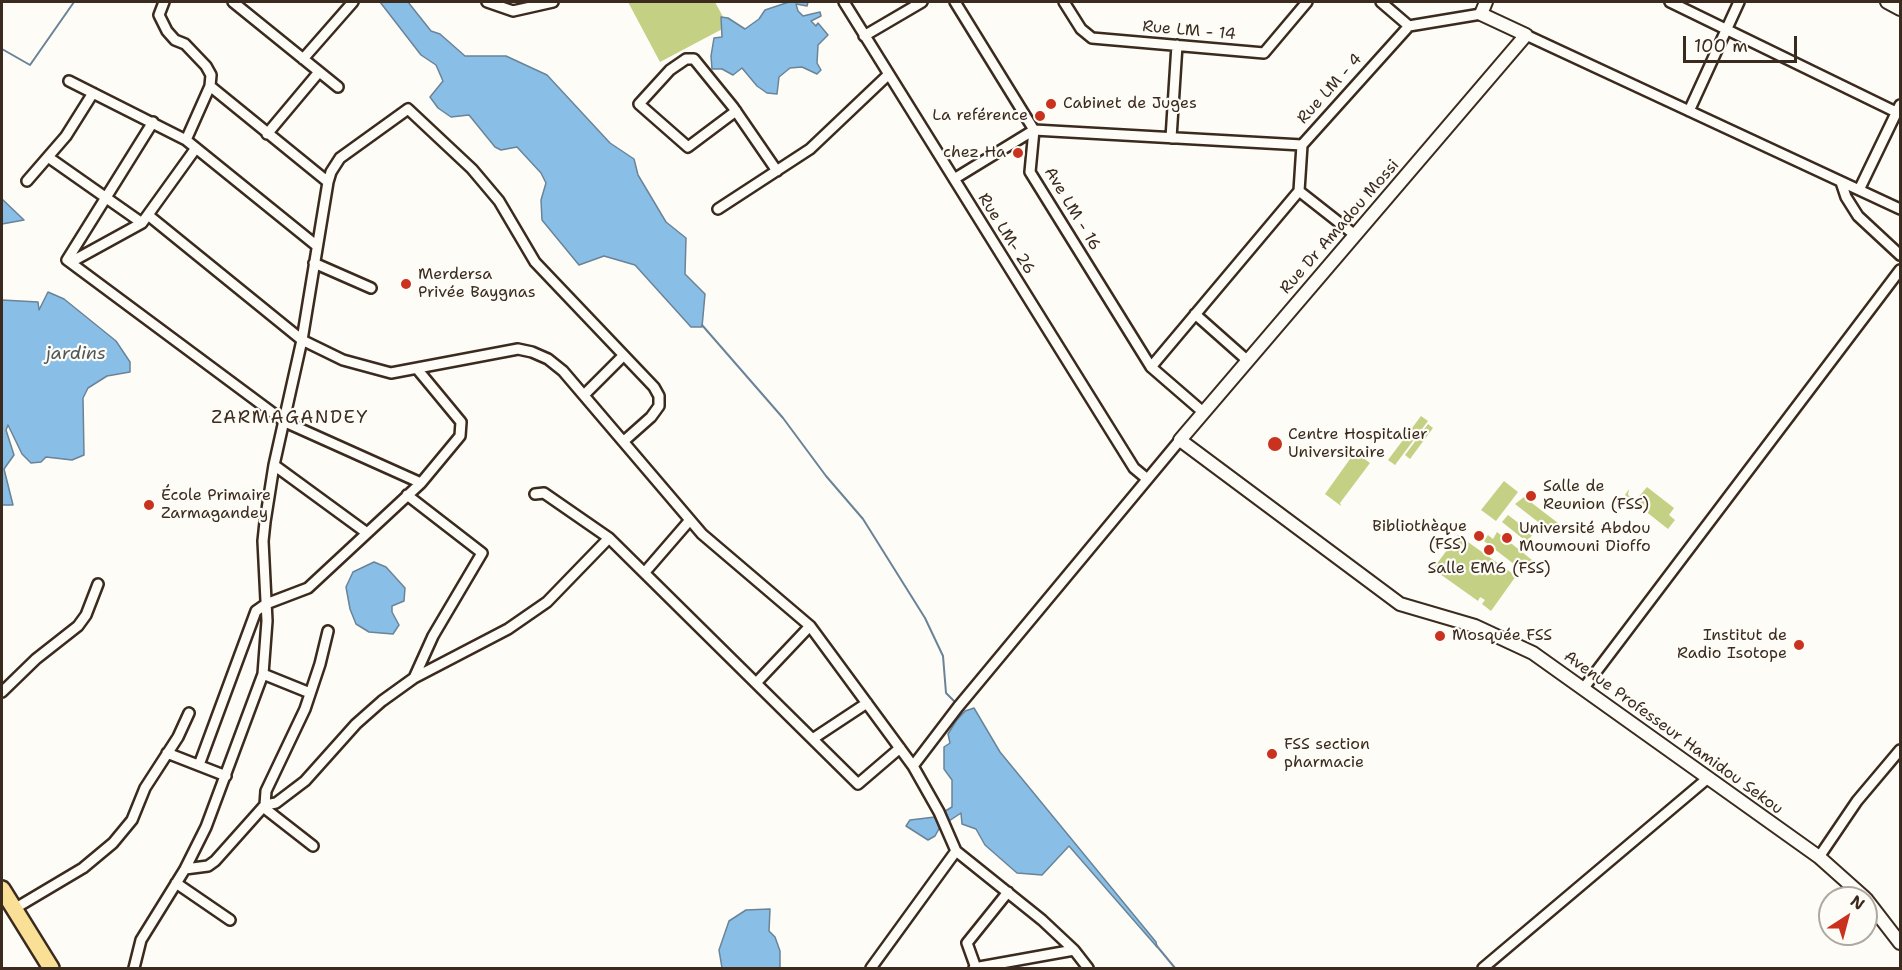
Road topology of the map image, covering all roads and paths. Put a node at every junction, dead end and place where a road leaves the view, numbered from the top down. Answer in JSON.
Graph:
{"nodes":[{"id":1,"x":164,"y":2,"type":"edge"},
{"id":2,"x":233,"y":2,"type":"edge"},
{"id":3,"x":353,"y":2,"type":"edge"},
{"id":4,"x":487,"y":2,"type":"edge"},
{"id":5,"x":553,"y":2,"type":"edge"},
{"id":6,"x":844,"y":2,"type":"edge"},
{"id":7,"x":922,"y":2,"type":"edge"},
{"id":8,"x":955,"y":2,"type":"edge"},
{"id":9,"x":1064,"y":2,"type":"edge"},
{"id":10,"x":1307,"y":2,"type":"edge"},
{"id":11,"x":1381,"y":2,"type":"edge"},
{"id":12,"x":1486,"y":2,"type":"edge"},
{"id":13,"x":1670,"y":2,"type":"edge"},
{"id":14,"x":1739,"y":2,"type":"edge"},
{"id":15,"x":1887,"y":2,"type":"edge"},
{"id":16,"x":1900,"y":9,"type":"edge"},
{"id":17,"x":1481,"y":14,"type":"junction"},
{"id":18,"x":1409,"y":26,"type":"junction"},
{"id":19,"x":1727,"y":29,"type":"junction"},
{"id":20,"x":1526,"y":35,"type":"junction"},
{"id":21,"x":864,"y":36,"type":"junction"},
{"id":22,"x":1178,"y":45,"type":"junction"},
{"id":23,"x":303,"y":59,"type":"junction"},
{"id":24,"x":319,"y":72,"type":"junction"},
{"id":25,"x":889,"y":74,"type":"junction"},
{"id":26,"x":69,"y":81,"type":"dead end"},
{"id":27,"x":210,"y":86,"type":"junction"},
{"id":28,"x":338,"y":87,"type":"dead end"},
{"id":29,"x":93,"y":93,"type":"junction"},
{"id":30,"x":1898,"y":108,"type":"edge"},
{"id":31,"x":736,"y":111,"type":"junction"},
{"id":32,"x":1689,"y":111,"type":"junction"},
{"id":33,"x":153,"y":122,"type":"junction"},
{"id":34,"x":1034,"y":130,"type":"junction"},
{"id":35,"x":267,"y":134,"type":"junction"},
{"id":36,"x":1171,"y":138,"type":"junction"},
{"id":37,"x":186,"y":140,"type":"junction"},
{"id":38,"x":1302,"y":145,"type":"junction"},
{"id":39,"x":196,"y":148,"type":"junction"},
{"id":40,"x":48,"y":157,"type":"junction"},
{"id":41,"x":777,"y":171,"type":"junction"},
{"id":42,"x":954,"y":179,"type":"junction"},
{"id":43,"x":27,"y":181,"type":"dead end"},
{"id":44,"x":328,"y":182,"type":"junction"},
{"id":45,"x":1841,"y":182,"type":"junction"},
{"id":46,"x":1859,"y":190,"type":"junction"},
{"id":47,"x":1299,"y":191,"type":"junction"},
{"id":48,"x":106,"y":198,"type":"junction"},
{"id":49,"x":718,"y":209,"type":"dead end"},
{"id":50,"x":1900,"y":209,"type":"edge"},
{"id":51,"x":145,"y":219,"type":"junction"},
{"id":52,"x":1354,"y":235,"type":"junction"},
{"id":53,"x":317,"y":246,"type":"junction"},
{"id":54,"x":1900,"y":255,"type":"edge"},
{"id":55,"x":70,"y":262,"type":"junction"},
{"id":56,"x":314,"y":263,"type":"junction"},
{"id":57,"x":1900,"y":270,"type":"edge"},
{"id":58,"x":371,"y":288,"type":"dead end"},
{"id":59,"x":1195,"y":314,"type":"junction"},
{"id":60,"x":302,"y":340,"type":"junction"},
{"id":61,"x":623,"y":356,"type":"junction"},
{"id":62,"x":1248,"y":361,"type":"junction"},
{"id":63,"x":1151,"y":367,"type":"junction"},
{"id":64,"x":418,"y":370,"type":"junction"},
{"id":65,"x":585,"y":394,"type":"junction"},
{"id":66,"x":1203,"y":412,"type":"junction"},
{"id":67,"x":285,"y":422,"type":"junction"},
{"id":68,"x":1180,"y":440,"type":"junction"},
{"id":69,"x":624,"y":441,"type":"junction"},
{"id":70,"x":274,"y":465,"type":"junction"},
{"id":71,"x":1146,"y":478,"type":"junction"},
{"id":72,"x":420,"y":483,"type":"junction"},
{"id":73,"x":535,"y":494,"type":"dead end"},
{"id":74,"x":407,"y":495,"type":"junction"},
{"id":75,"x":690,"y":520,"type":"junction"},
{"id":76,"x":367,"y":533,"type":"junction"},
{"id":77,"x":609,"y":538,"type":"junction"},
{"id":78,"x":645,"y":572,"type":"junction"},
{"id":79,"x":98,"y":584,"type":"dead end"},
{"id":80,"x":266,"y":604,"type":"junction"},
{"id":81,"x":810,"y":626,"type":"junction"},
{"id":82,"x":328,"y":631,"type":"dead end"},
{"id":83,"x":263,"y":674,"type":"junction"},
{"id":84,"x":414,"y":678,"type":"junction"},
{"id":85,"x":757,"y":682,"type":"junction"},
{"id":86,"x":1583,"y":689,"type":"junction"},
{"id":87,"x":2,"y":693,"type":"edge"},
{"id":88,"x":310,"y":693,"type":"junction"},
{"id":89,"x":867,"y":703,"type":"junction"},
{"id":90,"x":189,"y":713,"type":"dead end"},
{"id":91,"x":814,"y":738,"type":"junction"},
{"id":92,"x":900,"y":748,"type":"junction"},
{"id":93,"x":1900,"y":750,"type":"edge"},
{"id":94,"x":167,"y":753,"type":"junction"},
{"id":95,"x":199,"y":765,"type":"junction"},
{"id":96,"x":913,"y":766,"type":"junction"},
{"id":97,"x":226,"y":776,"type":"junction"},
{"id":98,"x":1708,"y":778,"type":"junction"},
{"id":99,"x":264,"y":806,"type":"junction"},
{"id":100,"x":314,"y":846,"type":"dead end"},
{"id":101,"x":956,"y":851,"type":"junction"},
{"id":102,"x":1819,"y":858,"type":"junction"},
{"id":103,"x":185,"y":869,"type":"junction"},
{"id":104,"x":176,"y":884,"type":"junction"},
{"id":105,"x":1850,"y":886,"type":"edge"},
{"id":106,"x":2,"y":889,"type":"edge"},
{"id":107,"x":1008,"y":892,"type":"junction"},
{"id":108,"x":8,"y":907,"type":"edge"},
{"id":109,"x":1878,"y":915,"type":"edge"},
{"id":110,"x":230,"y":920,"type":"dead end"},
{"id":111,"x":1900,"y":943,"type":"edge"},
{"id":112,"x":1074,"y":950,"type":"junction"},
{"id":113,"x":975,"y":968,"type":"edge"},
{"id":114,"x":41,"y":969,"type":"edge"},
{"id":115,"x":51,"y":969,"type":"edge"},
{"id":116,"x":134,"y":969,"type":"edge"},
{"id":117,"x":871,"y":969,"type":"edge"},
{"id":118,"x":1088,"y":969,"type":"edge"},
{"id":119,"x":1483,"y":969,"type":"edge"}],
"edges":[{"from":1,"to":27,"type":"street"},
{"from":2,"to":23,"type":"street"},
{"from":3,"to":23,"type":"street"},
{"from":4,"to":5,"type":"street"},
{"from":6,"to":21,"type":"street","name":"Rue LM- 26"},
{"from":7,"to":21,"type":"street"},
{"from":8,"to":34,"type":"street"},
{"from":9,"to":22,"type":"street","name":"Rue LM - 14"},
{"from":10,"to":22,"type":"street","name":"Rue LM - 14"},
{"from":11,"to":18,"type":"street"},
{"from":12,"to":17,"type":"street"},
{"from":13,"to":19,"type":"street"},
{"from":14,"to":19,"type":"street"},
{"from":15,"to":16,"type":"street"},
{"from":17,"to":18,"type":"street"},
{"from":17,"to":20,"type":"street"},
{"from":18,"to":38,"type":"street","name":"Rue LM - 4"},
{"from":19,"to":30,"type":"street"},
{"from":19,"to":32,"type":"street"},
{"from":20,"to":32,"type":"street"},
{"from":20,"to":52,"type":"street","name":"Rue Dr Amadou Mossi"},
{"from":21,"to":25,"type":"street","name":"Rue LM- 26"},
{"from":22,"to":36,"type":"street"},
{"from":23,"to":24,"type":"street"},
{"from":24,"to":28,"type":"street"},
{"from":24,"to":35,"type":"street"},
{"from":25,"to":41,"type":"street"},
{"from":25,"to":42,"type":"street","name":"Rue LM- 26"},
{"from":26,"to":29,"type":"street"},
{"from":27,"to":35,"type":"street"},
{"from":27,"to":37,"type":"street"},
{"from":29,"to":33,"type":"street"},
{"from":29,"to":40,"type":"street"},
{"from":30,"to":46,"type":"street"},
{"from":31,"to":31,"type":"street"},
{"from":31,"to":41,"type":"street"},
{"from":32,"to":45,"type":"street"},
{"from":33,"to":37,"type":"street"},
{"from":33,"to":48,"type":"street"},
{"from":34,"to":36,"type":"street","name":"Rue LM - 4"},
{"from":34,"to":42,"type":"street"},
{"from":34,"to":63,"type":"street","name":"Ave LM - 16"},
{"from":35,"to":44,"type":"street"},
{"from":36,"to":38,"type":"street","name":"Rue LM - 4"},
{"from":37,"to":39,"type":"street"},
{"from":38,"to":47,"type":"street"},
{"from":39,"to":51,"type":"street"},
{"from":39,"to":53,"type":"street"},
{"from":40,"to":43,"type":"street"},
{"from":40,"to":48,"type":"street"},
{"from":41,"to":49,"type":"street"},
{"from":42,"to":71,"type":"street","name":"Rue LM- 26"},
{"from":44,"to":53,"type":"street"},
{"from":44,"to":61,"type":"street"},
{"from":45,"to":46,"type":"street"},
{"from":45,"to":54,"type":"street"},
{"from":46,"to":50,"type":"street"},
{"from":47,"to":52,"type":"street"},
{"from":47,"to":59,"type":"street"},
{"from":48,"to":51,"type":"street"},
{"from":48,"to":55,"type":"street"},
{"from":51,"to":55,"type":"street"},
{"from":51,"to":60,"type":"street"},
{"from":52,"to":62,"type":"street","name":"Rue Dr Amadou Mossi"},
{"from":53,"to":56,"type":"street"},
{"from":55,"to":67,"type":"street"},
{"from":56,"to":58,"type":"street"},
{"from":56,"to":60,"type":"street"},
{"from":57,"to":86,"type":"street"},
{"from":59,"to":62,"type":"street"},
{"from":59,"to":63,"type":"street"},
{"from":60,"to":64,"type":"street"},
{"from":60,"to":67,"type":"street"},
{"from":61,"to":65,"type":"street"},
{"from":61,"to":69,"type":"street"},
{"from":62,"to":66,"type":"street","name":"Rue Dr Amadou Mossi"},
{"from":63,"to":66,"type":"street","name":"Ave LM - 16"},
{"from":64,"to":65,"type":"street"},
{"from":64,"to":72,"type":"street"},
{"from":65,"to":69,"type":"street"},
{"from":66,"to":68,"type":"street","name":"Rue Dr Amadou Mossi"},
{"from":67,"to":70,"type":"street"},
{"from":67,"to":72,"type":"street"},
{"from":68,"to":71,"type":"street"},
{"from":68,"to":86,"type":"street","name":"Avenue Professeur Hamidou Sekou"},
{"from":69,"to":75,"type":"street"},
{"from":70,"to":76,"type":"street"},
{"from":70,"to":80,"type":"street"},
{"from":71,"to":96,"type":"street"},
{"from":72,"to":74,"type":"street"},
{"from":73,"to":77,"type":"street"},
{"from":74,"to":76,"type":"street"},
{"from":74,"to":84,"type":"street"},
{"from":75,"to":78,"type":"street"},
{"from":75,"to":81,"type":"street"},
{"from":76,"to":80,"type":"street"},
{"from":77,"to":78,"type":"street"},
{"from":77,"to":84,"type":"street"},
{"from":78,"to":85,"type":"street"},
{"from":79,"to":87,"type":"street"},
{"from":80,"to":83,"type":"street"},
{"from":80,"to":95,"type":"street"},
{"from":81,"to":85,"type":"street"},
{"from":81,"to":89,"type":"street"},
{"from":82,"to":88,"type":"street"},
{"from":83,"to":88,"type":"street"},
{"from":83,"to":97,"type":"street"},
{"from":84,"to":99,"type":"street"},
{"from":85,"to":91,"type":"street"},
{"from":86,"to":98,"type":"street","name":"Avenue Professeur Hamidou Sekou"},
{"from":88,"to":99,"type":"street"},
{"from":89,"to":91,"type":"street"},
{"from":89,"to":92,"type":"street"},
{"from":90,"to":94,"type":"street"},
{"from":91,"to":92,"type":"street"},
{"from":92,"to":96,"type":"street"},
{"from":93,"to":102,"type":"street"},
{"from":94,"to":95,"type":"street"},
{"from":94,"to":108,"type":"street"},
{"from":95,"to":97,"type":"street"},
{"from":96,"to":101,"type":"street"},
{"from":97,"to":103,"type":"street"},
{"from":98,"to":102,"type":"street","name":"Avenue Professeur Hamidou Sekou"},
{"from":98,"to":119,"type":"street"},
{"from":99,"to":100,"type":"street"},
{"from":99,"to":103,"type":"street"},
{"from":101,"to":107,"type":"street"},
{"from":101,"to":117,"type":"street"},
{"from":102,"to":105,"type":"street","name":"Avenue Professeur Hamidou Sekou"},
{"from":103,"to":104,"type":"street"},
{"from":104,"to":110,"type":"street"},
{"from":104,"to":116,"type":"street"},
{"from":106,"to":108,"type":"highway"},
{"from":107,"to":112,"type":"street"},
{"from":107,"to":113,"type":"street"},
{"from":108,"to":114,"type":"highway"},
{"from":108,"to":115,"type":"highway"},
{"from":109,"to":111,"type":"street","name":"Avenue Professeur Hamidou Sekou"},
{"from":112,"to":113,"type":"street"},
{"from":112,"to":118,"type":"street"}]}
